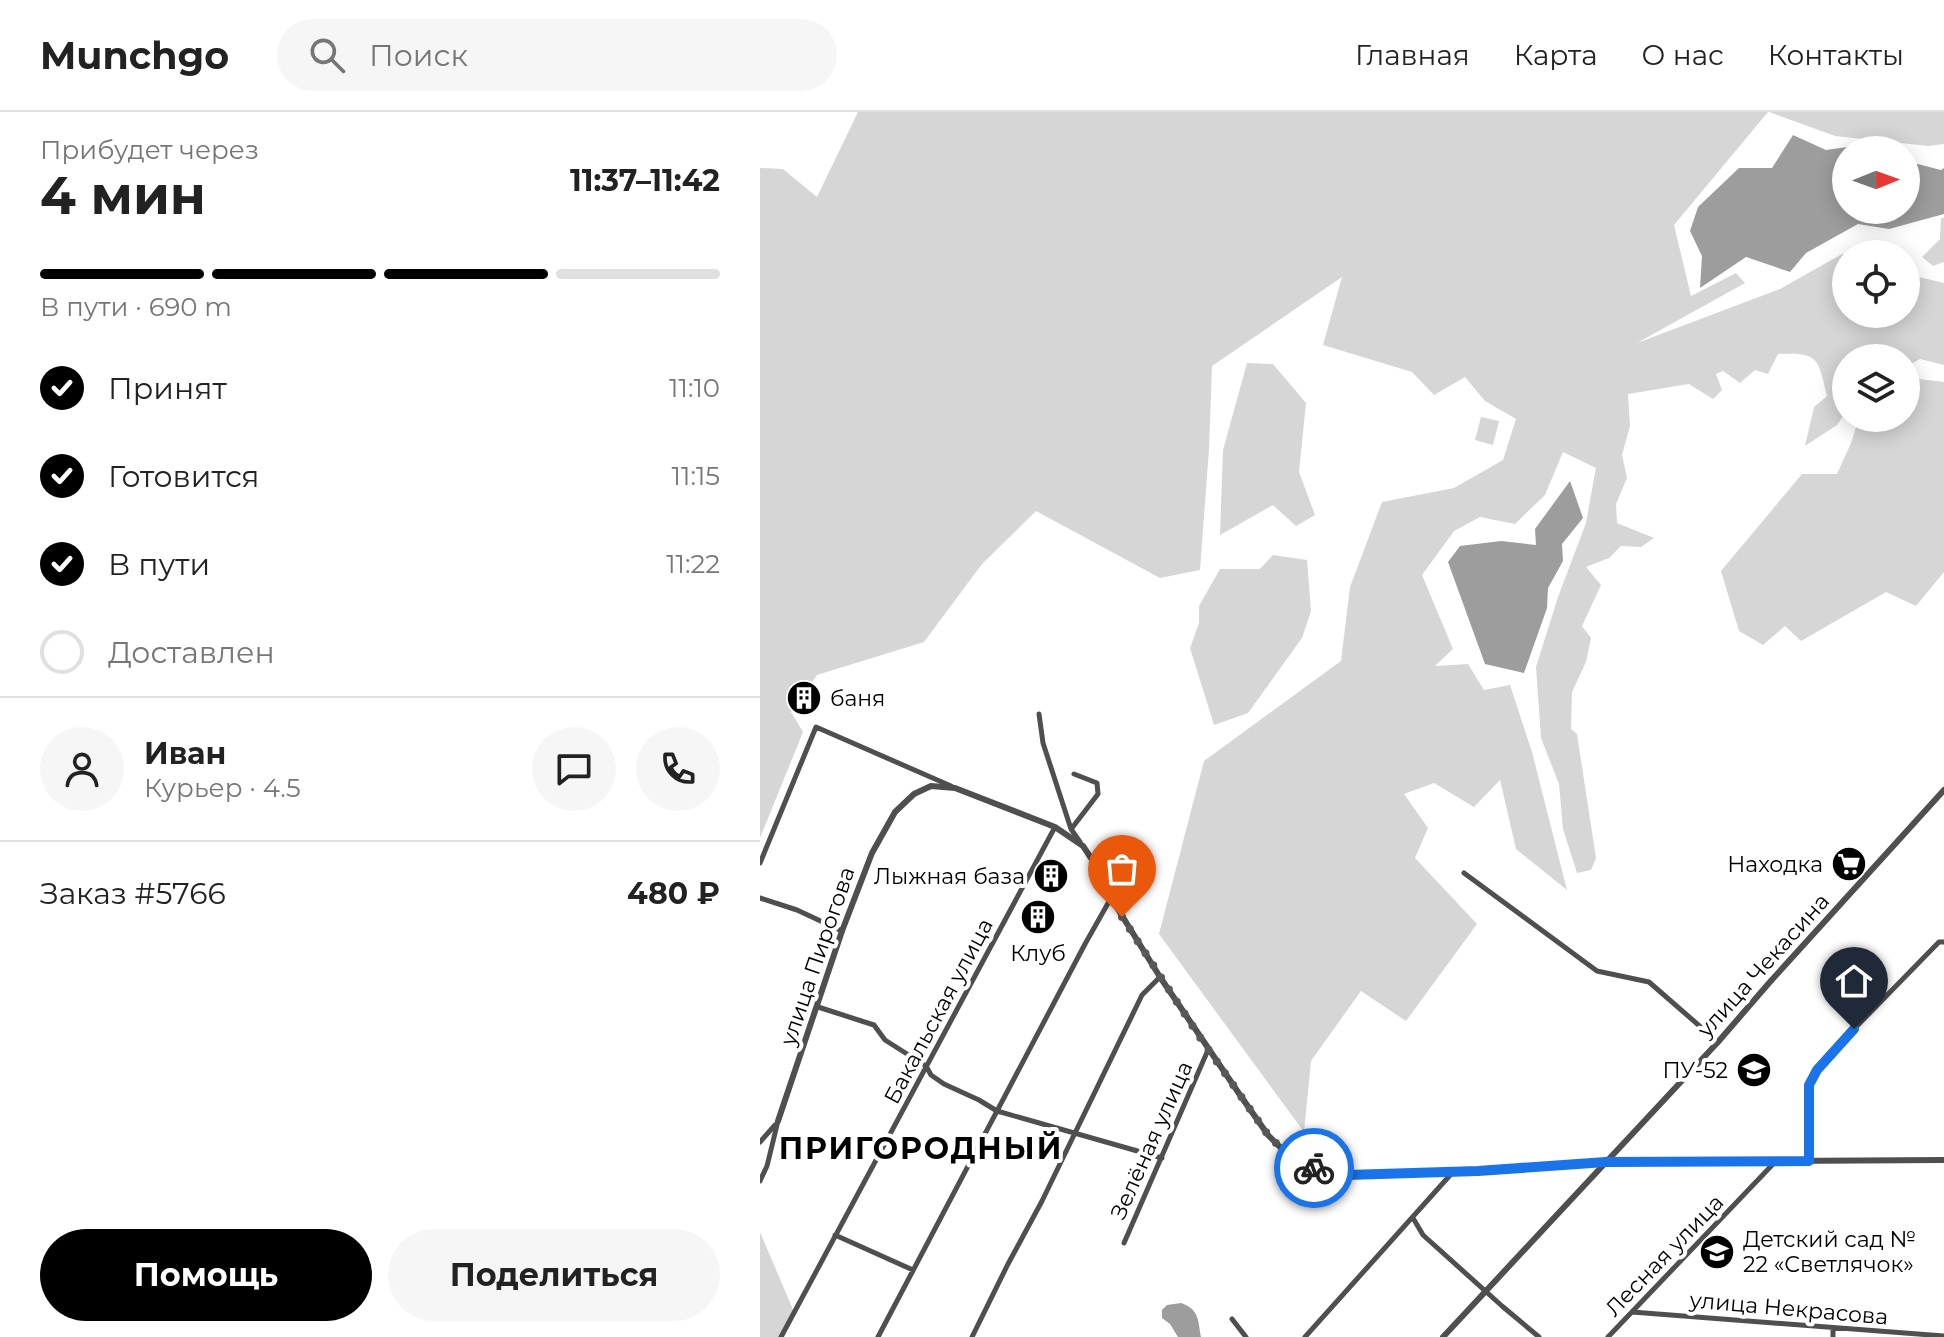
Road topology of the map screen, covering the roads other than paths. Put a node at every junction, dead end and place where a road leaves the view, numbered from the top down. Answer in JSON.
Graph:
{"nodes":[{"id":1,"x":1039,"y":714,"type":"dead end"},
{"id":2,"x":1074,"y":774,"type":"dead end"},
{"id":3,"x":955,"y":788,"type":"junction"},
{"id":4,"x":1944,"y":790,"type":"edge"},
{"id":5,"x":1055,"y":827,"type":"junction"},
{"id":6,"x":1071,"y":829,"type":"junction"},
{"id":7,"x":1083,"y":846,"type":"junction"},
{"id":8,"x":760,"y":863,"type":"edge"},
{"id":9,"x":1464,"y":873,"type":"dead end"},
{"id":10,"x":760,"y":898,"type":"edge"},
{"id":11,"x":1111,"y":898,"type":"junction"},
{"id":12,"x":842,"y":931,"type":"junction"},
{"id":13,"x":1944,"y":942,"type":"edge"},
{"id":14,"x":1160,"y":977,"type":"junction"},
{"id":15,"x":818,"y":1007,"type":"junction"},
{"id":16,"x":1718,"y":1042,"type":"junction"},
{"id":17,"x":1208,"y":1050,"type":"junction"},
{"id":18,"x":926,"y":1066,"type":"junction"},
{"id":19,"x":997,"y":1111,"type":"junction"},
{"id":20,"x":778,"y":1121,"type":"junction"},
{"id":21,"x":1075,"y":1132,"type":"junction"},
{"id":22,"x":760,"y":1142,"type":"edge"},
{"id":23,"x":1162,"y":1158,"type":"junction"},
{"id":24,"x":1944,"y":1160,"type":"edge"},
{"id":25,"x":1775,"y":1161,"type":"junction"},
{"id":26,"x":1809,"y":1161,"type":"junction"},
{"id":27,"x":1606,"y":1162,"type":"junction"},
{"id":28,"x":1453,"y":1172,"type":"junction"},
{"id":29,"x":760,"y":1181,"type":"edge"},
{"id":30,"x":1413,"y":1218,"type":"junction"},
{"id":31,"x":835,"y":1235,"type":"junction"},
{"id":32,"x":1124,"y":1243,"type":"dead end"},
{"id":33,"x":913,"y":1270,"type":"junction"},
{"id":34,"x":1486,"y":1291,"type":"junction"},
{"id":35,"x":1632,"y":1312,"type":"junction"},
{"id":36,"x":1232,"y":1319,"type":"dead end"},
{"id":37,"x":1833,"y":1328,"type":"junction"},
{"id":38,"x":1944,"y":1336,"type":"edge"},
{"id":39,"x":781,"y":1337,"type":"edge"},
{"id":40,"x":878,"y":1337,"type":"edge"},
{"id":41,"x":972,"y":1337,"type":"edge"},
{"id":42,"x":1246,"y":1337,"type":"edge"},
{"id":43,"x":1305,"y":1337,"type":"edge"},
{"id":44,"x":1443,"y":1337,"type":"edge"},
{"id":45,"x":1539,"y":1337,"type":"edge"},
{"id":46,"x":1608,"y":1337,"type":"edge"},
{"id":47,"x":1833,"y":1337,"type":"edge"}],
"edges":[{"from":1,"to":6,"type":"street"},
{"from":2,"to":6,"type":"street"},
{"from":3,"to":5,"type":"street"},
{"from":3,"to":8,"type":"street"},
{"from":3,"to":12,"type":"street","name":"улица Пирогова"},
{"from":4,"to":16,"type":"street","name":"улица Чекасина"},
{"from":5,"to":7,"type":"street"},
{"from":5,"to":18,"type":"street","name":"Бакальская улица"},
{"from":6,"to":7,"type":"street"},
{"from":7,"to":11,"type":"street"},
{"from":9,"to":16,"type":"street"},
{"from":10,"to":12,"type":"street"},
{"from":11,"to":14,"type":"street"},
{"from":11,"to":19,"type":"street"},
{"from":12,"to":15,"type":"street","name":"улица Пирогова"},
{"from":13,"to":26,"type":"street"},
{"from":14,"to":17,"type":"street"},
{"from":14,"to":21,"type":"street"},
{"from":15,"to":18,"type":"street"},
{"from":15,"to":20,"type":"street","name":"улица Пирогова"},
{"from":16,"to":27,"type":"street","name":"улица Чекасина"},
{"from":17,"to":23,"type":"street","name":"Зелёная улица"},
{"from":17,"to":28,"type":"street"},
{"from":18,"to":19,"type":"street"},
{"from":18,"to":31,"type":"street","name":"Бакальская улица"},
{"from":19,"to":21,"type":"street"},
{"from":19,"to":33,"type":"street"},
{"from":20,"to":22,"type":"street"},
{"from":20,"to":29,"type":"street","name":"улица Пирогова"},
{"from":21,"to":23,"type":"street"},
{"from":21,"to":41,"type":"street"},
{"from":23,"to":32,"type":"street","name":"Зелёная улица"},
{"from":24,"to":26,"type":"street"},
{"from":25,"to":26,"type":"street"},
{"from":25,"to":27,"type":"street"},
{"from":25,"to":35,"type":"street","name":"Лесная улица"},
{"from":27,"to":28,"type":"street"},
{"from":27,"to":34,"type":"street","name":"улица Чекасина"},
{"from":28,"to":30,"type":"street"},
{"from":30,"to":34,"type":"street"},
{"from":30,"to":43,"type":"street"},
{"from":31,"to":33,"type":"street"},
{"from":31,"to":39,"type":"street","name":"Бакальская улица"},
{"from":33,"to":40,"type":"street"},
{"from":34,"to":44,"type":"street","name":"улица Чекасина"},
{"from":34,"to":45,"type":"street"},
{"from":35,"to":37,"type":"street","name":"улица Некрасова"},
{"from":35,"to":46,"type":"street","name":"Лесная улица"},
{"from":36,"to":42,"type":"street"},
{"from":37,"to":38,"type":"street","name":"улица Некрасова"},
{"from":37,"to":47,"type":"street"}]}
